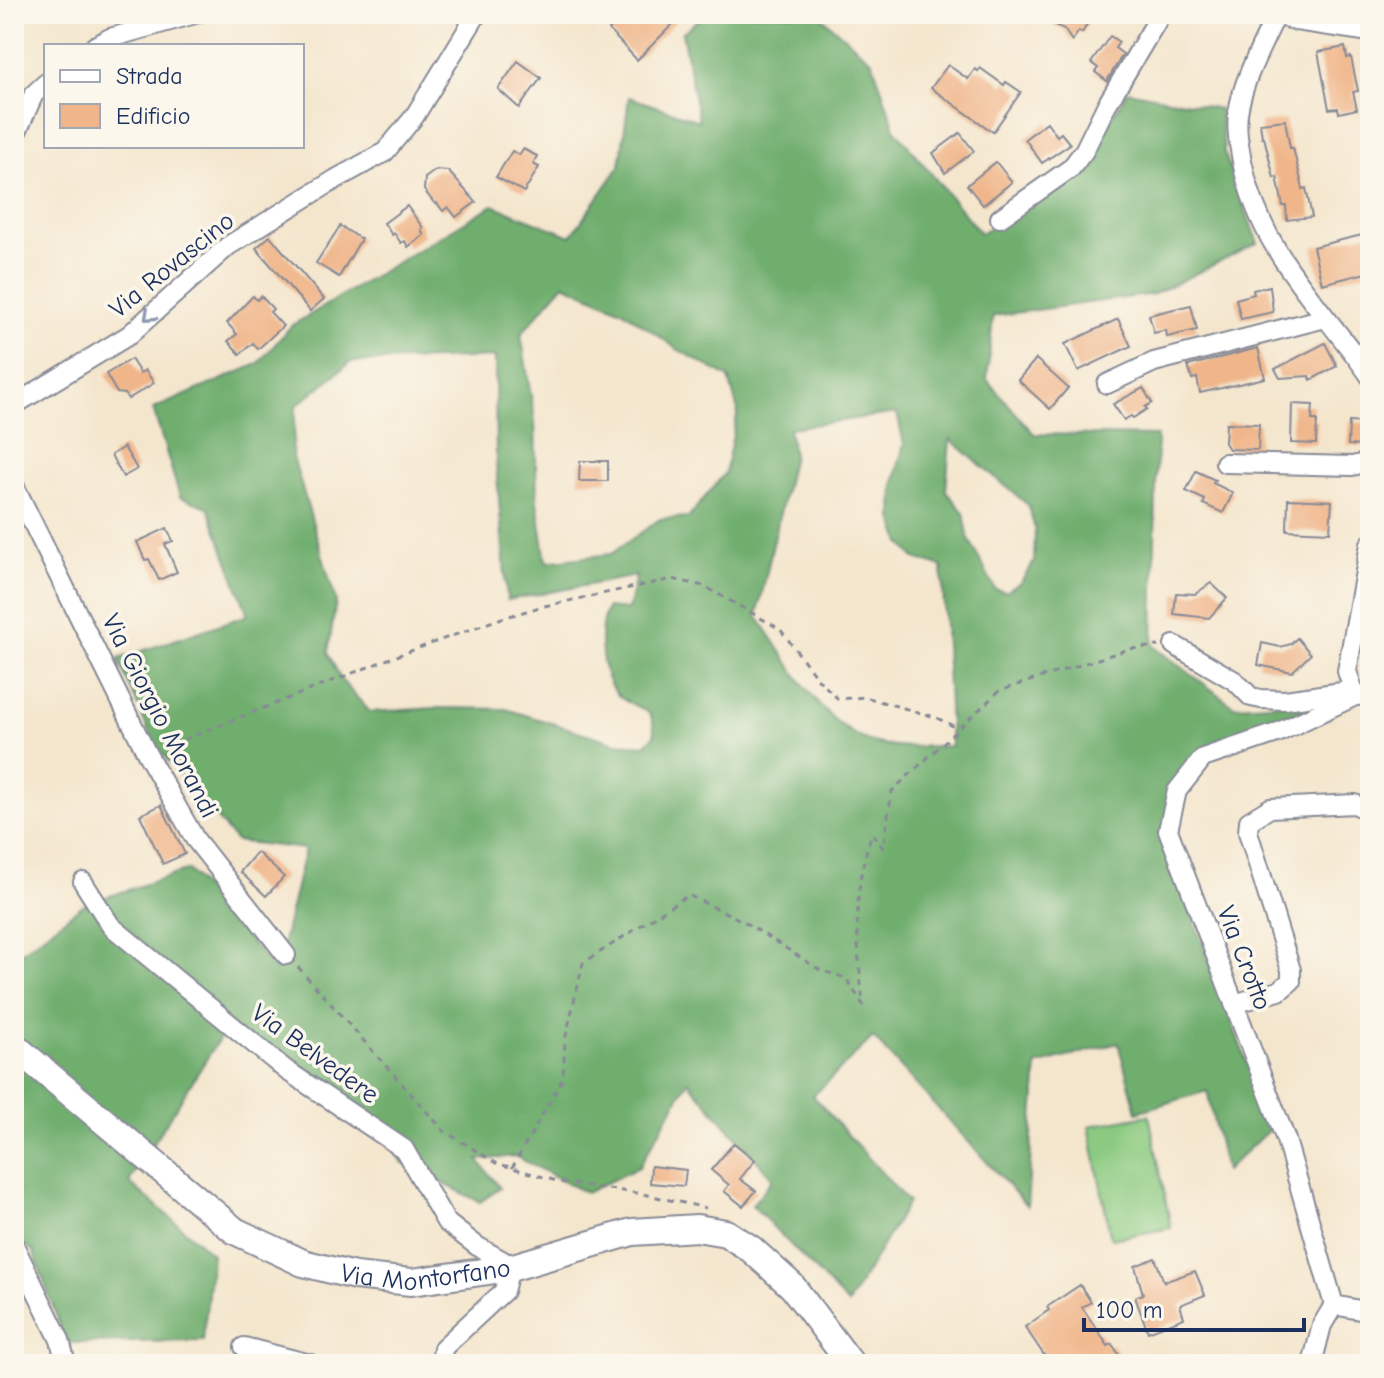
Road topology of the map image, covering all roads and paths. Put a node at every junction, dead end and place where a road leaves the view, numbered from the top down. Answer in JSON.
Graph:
{"nodes":[{"id":1,"x":195,"y":14,"type":"edge"},
{"id":2,"x":477,"y":14,"type":"edge"},
{"id":3,"x":1161,"y":14,"type":"edge"},
{"id":4,"x":1275,"y":14,"type":"edge"},
{"id":5,"x":1370,"y":32,"type":"edge"},
{"id":6,"x":99,"y":44,"type":"edge"},
{"id":7,"x":44,"y":85,"type":"edge"},
{"id":8,"x":14,"y":138,"type":"edge"},
{"id":9,"x":1000,"y":218,"type":"dead end"},
{"id":10,"x":1325,"y":318,"type":"junction"},
{"id":11,"x":1370,"y":376,"type":"edge"},
{"id":12,"x":1107,"y":384,"type":"dead end"},
{"id":13,"x":14,"y":405,"type":"edge"},
{"id":14,"x":1370,"y":462,"type":"edge"},
{"id":15,"x":1225,"y":463,"type":"dead end"},
{"id":16,"x":14,"y":485,"type":"edge"},
{"id":17,"x":1370,"y":544,"type":"edge"},
{"id":18,"x":1174,"y":645,"type":"joint"},
{"id":19,"x":1362,"y":695,"type":"edge"},
{"id":20,"x":957,"y":728,"type":"junction"},
{"id":21,"x":147,"y":754,"type":"junction"},
{"id":22,"x":1370,"y":812,"type":"edge"},
{"id":23,"x":83,"y":882,"type":"dead end"},
{"id":24,"x":286,"y":955,"type":"joint"},
{"id":25,"x":1234,"y":1004,"type":"junction"},
{"id":26,"x":14,"y":1046,"type":"edge"},
{"id":27,"x":512,"y":1168,"type":"junction"},
{"id":28,"x":726,"y":1233,"type":"junction"},
{"id":29,"x":14,"y":1245,"type":"edge"},
{"id":30,"x":512,"y":1267,"type":"junction"},
{"id":31,"x":1334,"y":1305,"type":"junction"},
{"id":32,"x":1370,"y":1312,"type":"edge"},
{"id":33,"x":244,"y":1347,"type":"dead end"},
{"id":34,"x":66,"y":1364,"type":"edge"},
{"id":35,"x":310,"y":1364,"type":"edge"},
{"id":36,"x":441,"y":1364,"type":"edge"},
{"id":37,"x":851,"y":1364,"type":"edge"},
{"id":38,"x":1312,"y":1364,"type":"edge"}],
"edges":[{"from":1,"to":6,"type":"street"},
{"from":2,"to":13,"type":"street","name":"Via Rovascino","one_way":true},
{"from":3,"to":9,"type":"street"},
{"from":4,"to":5,"type":"street"},
{"from":4,"to":10,"type":"street"},
{"from":7,"to":8,"type":"street"},
{"from":10,"to":11,"type":"street"},
{"from":10,"to":12,"type":"street"},
{"from":14,"to":15,"type":"street"},
{"from":16,"to":21,"type":"street","name":"Via Giorgio Morandi"},
{"from":17,"to":19,"type":"street"},
{"from":18,"to":19,"type":"street"},
{"from":18,"to":20,"type":"path"},
{"from":19,"to":25,"type":"street","name":"Via Crotto"},
{"from":20,"to":21,"type":"path"},
{"from":20,"to":27,"type":"path"},
{"from":21,"to":24,"type":"street","name":"Via Giorgio Morandi"},
{"from":22,"to":25,"type":"street"},
{"from":23,"to":30,"type":"street","name":"Via Belvedere"},
{"from":24,"to":27,"type":"path"},
{"from":25,"to":31,"type":"street","name":"Via Crotto"},
{"from":26,"to":30,"type":"street","name":"Via Montorfano"},
{"from":27,"to":28,"type":"path"},
{"from":28,"to":30,"type":"street","name":"Via Montorfano"},
{"from":28,"to":37,"type":"street","name":"Via Montorfano"},
{"from":29,"to":34,"type":"street"},
{"from":30,"to":36,"type":"street"},
{"from":31,"to":32,"type":"street"},
{"from":31,"to":38,"type":"street"},
{"from":33,"to":35,"type":"street"}]}
